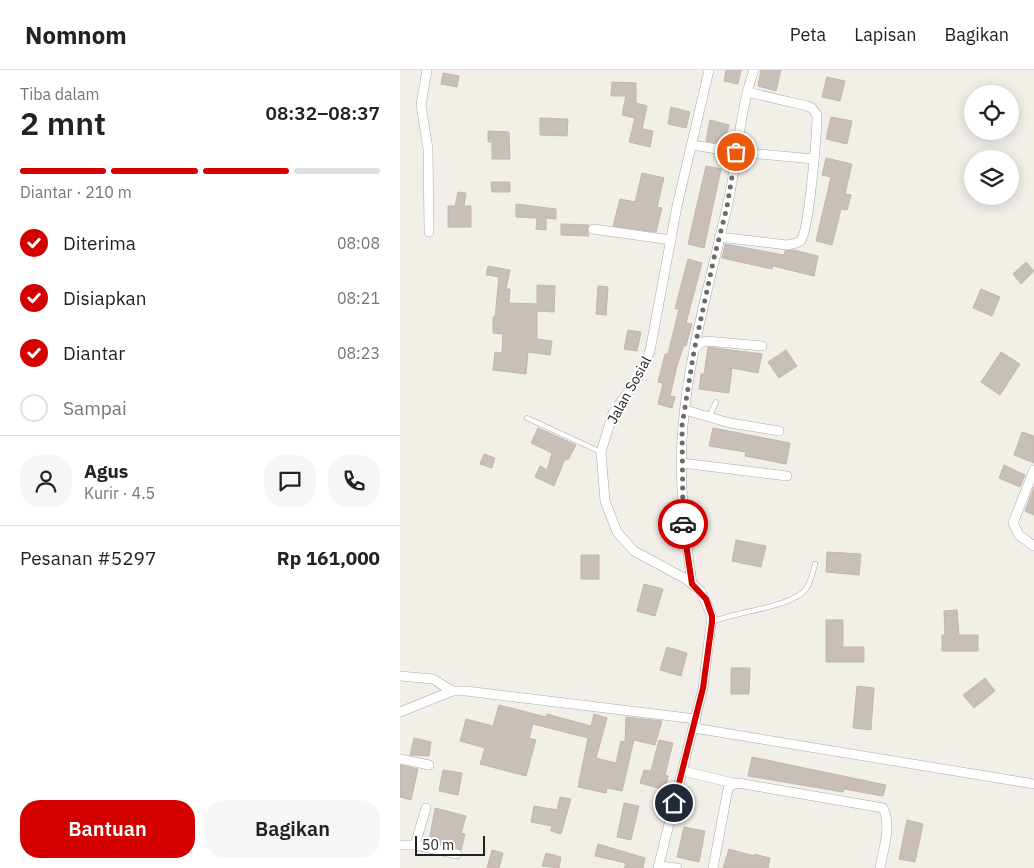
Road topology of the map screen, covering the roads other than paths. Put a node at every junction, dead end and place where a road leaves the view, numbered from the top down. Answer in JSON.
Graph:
{"nodes":[{"id":1,"x":427,"y":70,"type":"edge"},
{"id":2,"x":709,"y":70,"type":"edge"},
{"id":3,"x":754,"y":70,"type":"edge"},
{"id":4,"x":747,"y":92,"type":"junction"},
{"id":5,"x":692,"y":145,"type":"junction"},
{"id":6,"x":736,"y":152,"type":"junction"},
{"id":7,"x":814,"y":159,"type":"junction"},
{"id":8,"x":594,"y":229,"type":"dead end"},
{"id":9,"x":429,"y":232,"type":"dead end"},
{"id":10,"x":719,"y":237,"type":"junction"},
{"id":11,"x":671,"y":240,"type":"junction"},
{"id":12,"x":762,"y":346,"type":"dead end"},
{"id":13,"x":694,"y":351,"type":"junction"},
{"id":14,"x":716,"y":402,"type":"dead end"},
{"id":15,"x":685,"y":410,"type":"junction"},
{"id":16,"x":710,"y":415,"type":"junction"},
{"id":17,"x":527,"y":418,"type":"dead end"},
{"id":18,"x":779,"y":432,"type":"dead end"},
{"id":19,"x":601,"y":452,"type":"junction"},
{"id":20,"x":682,"y":463,"type":"junction"},
{"id":21,"x":1034,"y":470,"type":"edge"},
{"id":22,"x":787,"y":476,"type":"dead end"},
{"id":23,"x":1034,"y":546,"type":"edge"},
{"id":24,"x":815,"y":564,"type":"dead end"},
{"id":25,"x":692,"y":584,"type":"junction"},
{"id":26,"x":712,"y":622,"type":"junction"},
{"id":27,"x":400,"y":676,"type":"edge"},
{"id":28,"x":452,"y":691,"type":"junction"},
{"id":29,"x":400,"y":712,"type":"edge"},
{"id":30,"x":695,"y":724,"type":"junction"},
{"id":31,"x":400,"y":760,"type":"edge"},
{"id":32,"x":429,"y":765,"type":"dead end"},
{"id":33,"x":683,"y":770,"type":"junction"},
{"id":34,"x":733,"y":784,"type":"junction"},
{"id":35,"x":1034,"y":784,"type":"edge"},
{"id":36,"x":426,"y":808,"type":"dead end"},
{"id":37,"x":400,"y":845,"type":"edge"},
{"id":38,"x":415,"y":845,"type":"junction"},
{"id":39,"x":457,"y":854,"type":"dead end"},
{"id":40,"x":659,"y":867,"type":"edge"},
{"id":41,"x":677,"y":868,"type":"edge"},
{"id":42,"x":713,"y":868,"type":"edge"},
{"id":43,"x":880,"y":868,"type":"edge"}],
"edges":[{"from":1,"to":9,"type":"street"},
{"from":2,"to":5,"type":"street","name":"Jalan Sosial"},
{"from":3,"to":4,"type":"street"},
{"from":4,"to":6,"type":"street"},
{"from":4,"to":7,"type":"street"},
{"from":5,"to":6,"type":"street"},
{"from":5,"to":11,"type":"street","name":"Jalan Sosial"},
{"from":6,"to":7,"type":"street"},
{"from":6,"to":10,"type":"street"},
{"from":7,"to":10,"type":"street"},
{"from":8,"to":11,"type":"street"},
{"from":10,"to":13,"type":"street"},
{"from":11,"to":19,"type":"street","name":"Jalan Sosial"},
{"from":12,"to":13,"type":"street"},
{"from":13,"to":15,"type":"street"},
{"from":14,"to":16,"type":"lane"},
{"from":15,"to":16,"type":"street"},
{"from":15,"to":20,"type":"street"},
{"from":16,"to":18,"type":"street"},
{"from":17,"to":19,"type":"lane"},
{"from":19,"to":25,"type":"street","name":"Jalan Sosial"},
{"from":20,"to":22,"type":"street"},
{"from":20,"to":25,"type":"street"},
{"from":21,"to":23,"type":"street"},
{"from":24,"to":26,"type":"lane"},
{"from":25,"to":26,"type":"street","name":"Jalan Sosial"},
{"from":26,"to":30,"type":"street","name":"Jalan Sosial"},
{"from":27,"to":28,"type":"street"},
{"from":28,"to":29,"type":"street"},
{"from":28,"to":30,"type":"street"},
{"from":30,"to":33,"type":"street","name":"Jalan Sosial"},
{"from":30,"to":35,"type":"street"},
{"from":31,"to":32,"type":"street"},
{"from":33,"to":34,"type":"street"},
{"from":33,"to":40,"type":"street","name":"Jalan Sosial"},
{"from":34,"to":42,"type":"street"},
{"from":34,"to":43,"type":"street"},
{"from":36,"to":38,"type":"street"},
{"from":37,"to":38,"type":"street"},
{"from":38,"to":39,"type":"street"},
{"from":40,"to":41,"type":"street"}]}
